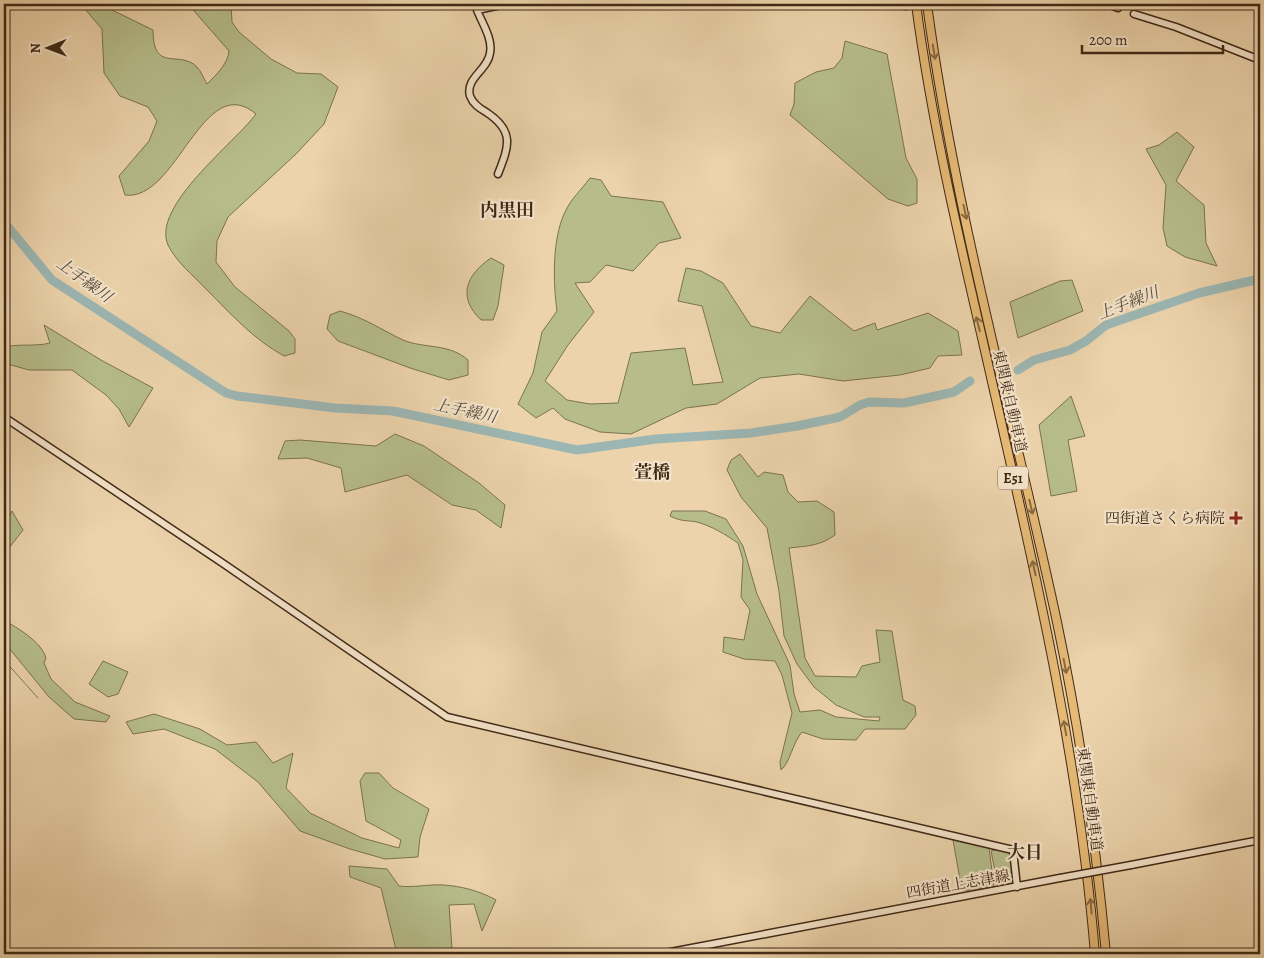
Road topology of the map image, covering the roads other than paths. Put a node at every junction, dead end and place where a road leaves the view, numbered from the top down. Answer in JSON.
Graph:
{"nodes":[{"id":1,"x":506,"y":4,"type":"edge"},
{"id":2,"x":890,"y":4,"type":"edge"},
{"id":3,"x":916,"y":4,"type":"edge"},
{"id":4,"x":927,"y":4,"type":"edge"},
{"id":5,"x":1108,"y":4,"type":"edge"},
{"id":6,"x":906,"y":6,"type":"dead end"},
{"id":7,"x":1118,"y":8,"type":"dead end"},
{"id":8,"x":1134,"y":14,"type":"dead end"},
{"id":9,"x":1260,"y":60,"type":"edge"},
{"id":10,"x":498,"y":174,"type":"dead end"},
{"id":11,"x":4,"y":417,"type":"edge"},
{"id":12,"x":1260,"y":840,"type":"edge"},
{"id":13,"x":1017,"y":887,"type":"junction"},
{"id":14,"x":660,"y":954,"type":"edge"},
{"id":15,"x":1095,"y":954,"type":"edge"},
{"id":16,"x":1106,"y":954,"type":"edge"}],
"edges":[{"from":1,"to":10,"type":"street"},
{"from":2,"to":6,"type":"street"},
{"from":15,"to":3,"type":"highway","name":"東関東自動車道","number":"E51","one_way":true},
{"from":4,"to":16,"type":"highway","name":"東関東自動車道","number":"E51","one_way":true},
{"from":5,"to":7,"type":"street"},
{"from":8,"to":9,"type":"street"},
{"from":11,"to":13,"type":"street"},
{"from":12,"to":13,"type":"street","name":"四街道上志津線","bridge":true},
{"from":13,"to":14,"type":"street","name":"四街道上志津線"}]}
